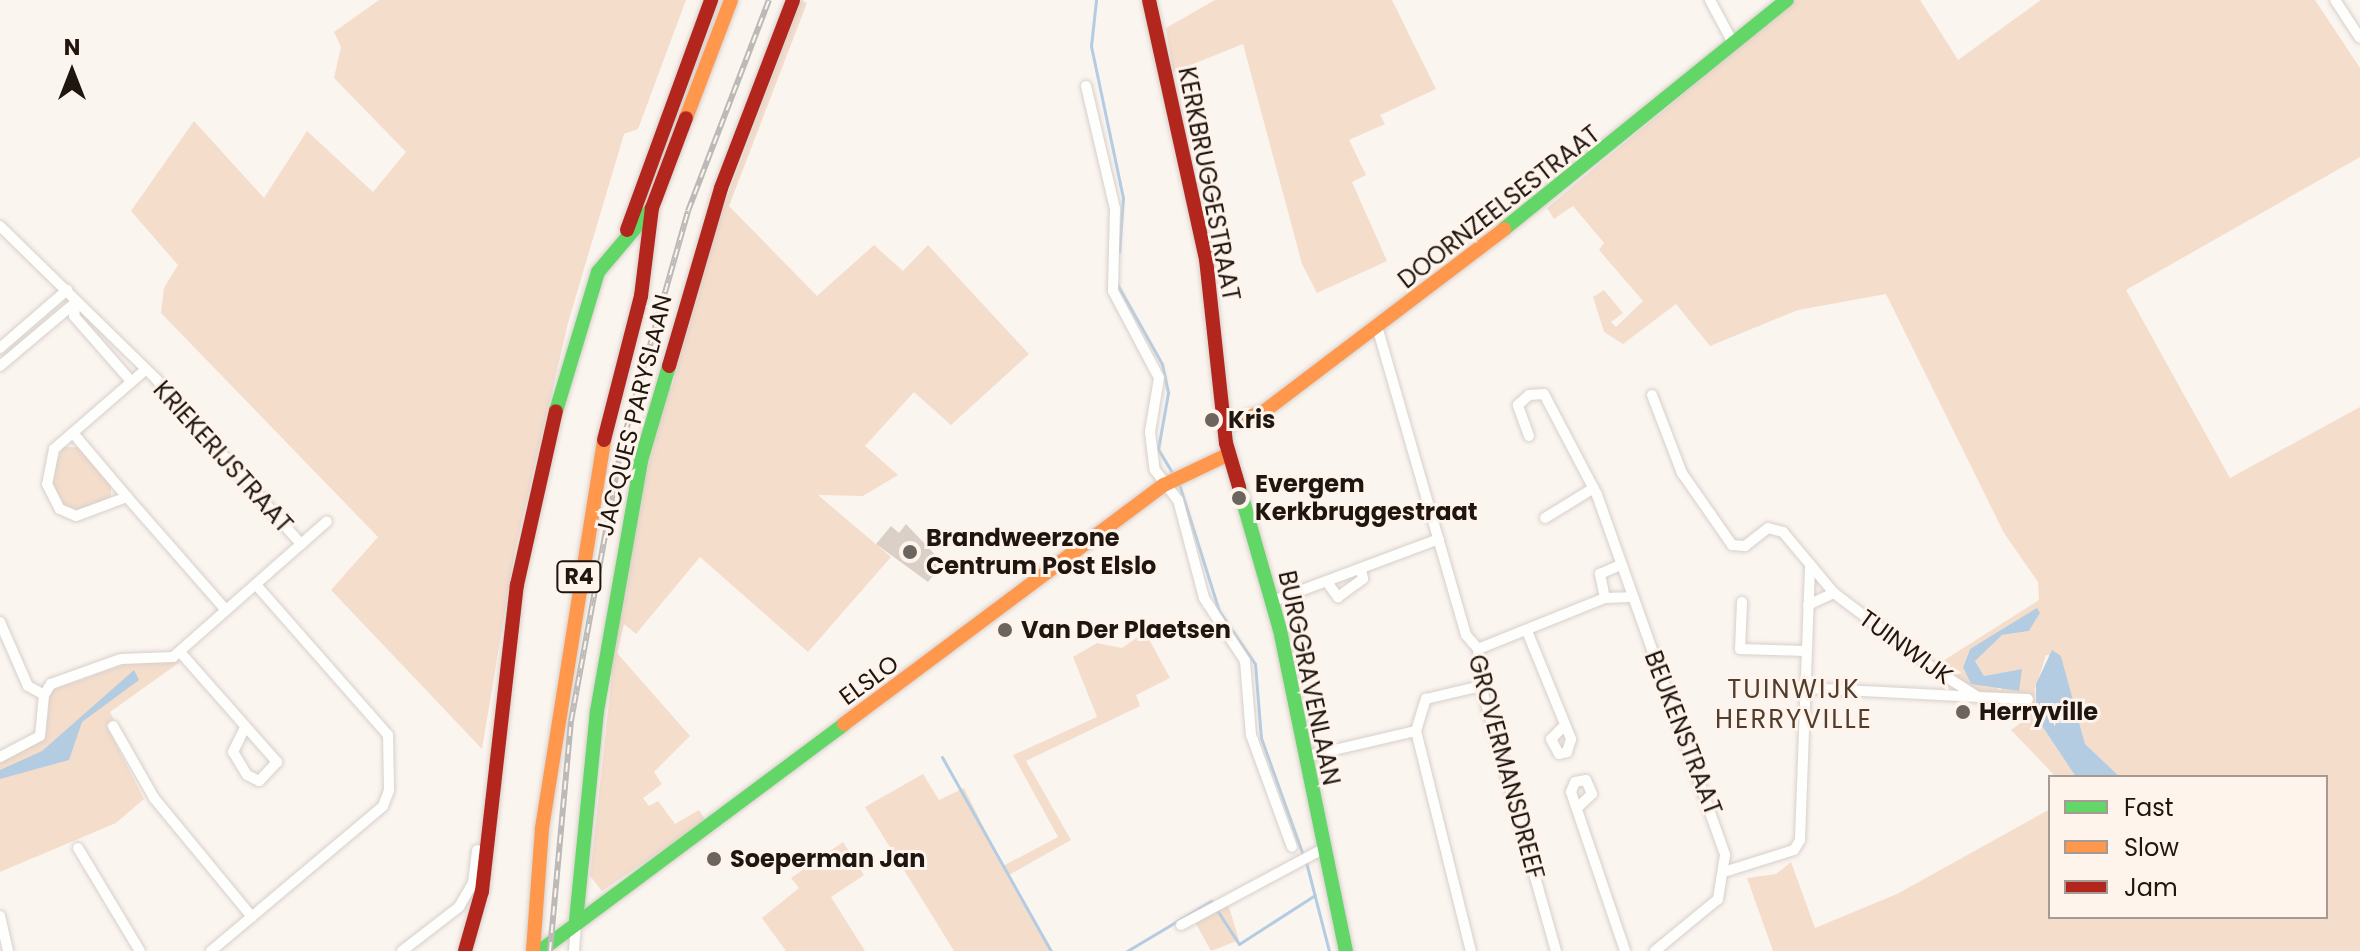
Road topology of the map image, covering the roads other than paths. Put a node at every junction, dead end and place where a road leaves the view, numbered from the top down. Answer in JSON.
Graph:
{"nodes":[{"id":1,"x":711,"y":0,"type":"edge"},
{"id":2,"x":731,"y":0,"type":"edge"},
{"id":3,"x":793,"y":0,"type":"edge"},
{"id":4,"x":1149,"y":0,"type":"edge"},
{"id":5,"x":1710,"y":0,"type":"edge"},
{"id":6,"x":1787,"y":0,"type":"edge"},
{"id":7,"x":2335,"y":0,"type":"edge"},
{"id":8,"x":2360,"y":38,"type":"edge"},
{"id":9,"x":1733,"y":43,"type":"junction"},
{"id":10,"x":1086,"y":86,"type":"dead end"},
{"id":11,"x":652,"y":208,"type":"junction"},
{"id":12,"x":0,"y":226,"type":"edge"},
{"id":13,"x":626,"y":233,"type":"junction"},
{"id":14,"x":67,"y":290,"type":"junction"},
{"id":15,"x":76,"y":302,"type":"junction"},
{"id":16,"x":1378,"y":330,"type":"junction"},
{"id":17,"x":0,"y":348,"type":"edge"},
{"id":18,"x":0,"y":366,"type":"edge"},
{"id":19,"x":144,"y":371,"type":"junction"},
{"id":20,"x":131,"y":381,"type":"junction"},
{"id":21,"x":1652,"y":395,"type":"dead end"},
{"id":22,"x":1224,"y":425,"type":"junction"},
{"id":23,"x":73,"y":433,"type":"junction"},
{"id":24,"x":1529,"y":436,"type":"dead end"},
{"id":25,"x":1229,"y":454,"type":"junction"},
{"id":26,"x":1172,"y":480,"type":"junction"},
{"id":27,"x":1594,"y":488,"type":"junction"},
{"id":28,"x":127,"y":497,"type":"junction"},
{"id":29,"x":1545,"y":518,"type":"dead end"},
{"id":30,"x":327,"y":521,"type":"dead end"},
{"id":31,"x":1439,"y":539,"type":"junction"},
{"id":32,"x":301,"y":544,"type":"junction"},
{"id":33,"x":1810,"y":565,"type":"junction"},
{"id":34,"x":1618,"y":566,"type":"junction"},
{"id":35,"x":1361,"y":569,"type":"junction"},
{"id":36,"x":1327,"y":582,"type":"junction"},
{"id":37,"x":256,"y":585,"type":"junction"},
{"id":38,"x":1834,"y":593,"type":"junction"},
{"id":39,"x":1630,"y":597,"type":"junction"},
{"id":40,"x":1605,"y":598,"type":"junction"},
{"id":41,"x":1273,"y":601,"type":"junction"},
{"id":42,"x":1742,"y":602,"type":"dead end"},
{"id":43,"x":1808,"y":605,"type":"junction"},
{"id":44,"x":226,"y":610,"type":"junction"},
{"id":45,"x":0,"y":622,"type":"edge"},
{"id":46,"x":1527,"y":631,"type":"junction"},
{"id":47,"x":1478,"y":649,"type":"junction"},
{"id":48,"x":1806,"y":651,"type":"junction"},
{"id":49,"x":180,"y":652,"type":"junction"},
{"id":50,"x":1481,"y":686,"type":"junction"},
{"id":51,"x":1805,"y":688,"type":"junction"},
{"id":52,"x":44,"y":695,"type":"junction"},
{"id":53,"x":1978,"y":697,"type":"junction"},
{"id":54,"x":2028,"y":699,"type":"dead end"},
{"id":55,"x":113,"y":726,"type":"dead end"},
{"id":56,"x":245,"y":727,"type":"junction"},
{"id":57,"x":1562,"y":728,"type":"dead end"},
{"id":58,"x":1416,"y":731,"type":"junction"},
{"id":59,"x":0,"y":757,"type":"edge"},
{"id":60,"x":1304,"y":757,"type":"junction"},
{"id":61,"x":1578,"y":807,"type":"dead end"},
{"id":62,"x":1292,"y":847,"type":"dead end"},
{"id":63,"x":78,"y":848,"type":"dead end"},
{"id":64,"x":1323,"y":849,"type":"junction"},
{"id":65,"x":477,"y":850,"type":"dead end"},
{"id":66,"x":1727,"y":871,"type":"junction"},
{"id":67,"x":0,"y":916,"type":"edge"},
{"id":68,"x":252,"y":917,"type":"junction"},
{"id":69,"x":576,"y":921,"type":"junction"},
{"id":70,"x":1181,"y":925,"type":"dead end"},
{"id":71,"x":8,"y":951,"type":"edge"},
{"id":72,"x":140,"y":951,"type":"edge"},
{"id":73,"x":211,"y":951,"type":"edge"},
{"id":74,"x":402,"y":951,"type":"edge"},
{"id":75,"x":465,"y":951,"type":"edge"},
{"id":76,"x":533,"y":951,"type":"edge"},
{"id":77,"x":540,"y":951,"type":"edge"},
{"id":78,"x":574,"y":951,"type":"edge"},
{"id":79,"x":1346,"y":951,"type":"edge"},
{"id":80,"x":1471,"y":951,"type":"edge"},
{"id":81,"x":1556,"y":951,"type":"edge"},
{"id":82,"x":1625,"y":951,"type":"edge"},
{"id":83,"x":1655,"y":951,"type":"edge"}],
"edges":[{"from":1,"to":13,"type":"main road","name":"JACQUES PARYSLAAN","number":"R4"},
{"from":2,"to":11,"type":"main road","name":"JACQUES PARYSLAAN","number":"R4"},
{"from":3,"to":69,"type":"main road","name":"JACQUES PARYSLAAN"},
{"from":4,"to":22,"type":"main road","name":"KERKBRUGGESTRAAT"},
{"from":5,"to":9,"type":"street"},
{"from":6,"to":9,"type":"main road","name":"DOORNZEELSESTRAAT"},
{"from":7,"to":8,"type":"street"},
{"from":9,"to":16,"type":"main road","name":"DOORNZEELSESTRAAT"},
{"from":10,"to":26,"type":"street"},
{"from":11,"to":13,"type":"main road","name":"JACQUES PARYSLAAN","number":"R4"},
{"from":11,"to":76,"type":"main road","name":"JACQUES PARYSLAAN","number":"R4"},
{"from":12,"to":14,"type":"street","name":"KRIEKERIJSTRAAT"},
{"from":13,"to":75,"type":"main road","name":"JACQUES PARYSLAAN","number":"R4"},
{"from":14,"to":15,"type":"street","name":"KRIEKERIJSTRAAT"},
{"from":14,"to":17,"type":"street"},
{"from":15,"to":18,"type":"street"},
{"from":15,"to":19,"type":"street","name":"KRIEKERIJSTRAAT"},
{"from":15,"to":20,"type":"street","name":"KRIEKERIJSTRAAT"},
{"from":16,"to":22,"type":"main road","name":"DOORNZEELSESTRAAT"},
{"from":16,"to":31,"type":"street","name":"GROVERMANSDREEF"},
{"from":19,"to":20,"type":"street","name":"KRIEKERIJSTRAAT"},
{"from":19,"to":32,"type":"street","name":"KRIEKERIJSTRAAT"},
{"from":20,"to":23,"type":"street"},
{"from":21,"to":33,"type":"street","name":"TUINWIJK"},
{"from":22,"to":25,"type":"main road","name":"BURGGRAVENLAAN"},
{"from":23,"to":28,"type":"street"},
{"from":23,"to":28,"type":"street"},
{"from":24,"to":27,"type":"street","name":"BEUKENSTRAAT"},
{"from":25,"to":26,"type":"main road","name":"ELSLO"},
{"from":25,"to":41,"type":"main road","name":"BURGGRAVENLAAN"},
{"from":26,"to":62,"type":"street"},
{"from":26,"to":69,"type":"main road","name":"ELSLO"},
{"from":27,"to":29,"type":"street"},
{"from":27,"to":34,"type":"street","name":"BEUKENSTRAAT"},
{"from":28,"to":44,"type":"street"},
{"from":30,"to":32,"type":"street"},
{"from":31,"to":35,"type":"street"},
{"from":31,"to":47,"type":"street","name":"GROVERMANSDREEF"},
{"from":32,"to":37,"type":"street"},
{"from":33,"to":38,"type":"street","name":"TUINWIJK"},
{"from":33,"to":43,"type":"street"},
{"from":34,"to":39,"type":"street","name":"BEUKENSTRAAT"},
{"from":34,"to":40,"type":"street"},
{"from":35,"to":36,"type":"street"},
{"from":35,"to":36,"type":"street"},
{"from":36,"to":41,"type":"street"},
{"from":37,"to":44,"type":"street"},
{"from":37,"to":68,"type":"street"},
{"from":38,"to":43,"type":"street","name":"TUINWIJK"},
{"from":38,"to":53,"type":"street","name":"TUINWIJK"},
{"from":39,"to":40,"type":"street"},
{"from":39,"to":66,"type":"street","name":"BEUKENSTRAAT"},
{"from":40,"to":46,"type":"street"},
{"from":41,"to":60,"type":"main road","name":"BURGGRAVENLAAN"},
{"from":42,"to":48,"type":"street"},
{"from":43,"to":48,"type":"street"},
{"from":44,"to":49,"type":"street"},
{"from":45,"to":52,"type":"street"},
{"from":46,"to":47,"type":"street"},
{"from":46,"to":57,"type":"street"},
{"from":47,"to":50,"type":"street","name":"GROVERMANSDREEF"},
{"from":48,"to":51,"type":"street"},
{"from":49,"to":52,"type":"street"},
{"from":49,"to":56,"type":"street"},
{"from":50,"to":58,"type":"street"},
{"from":50,"to":81,"type":"street","name":"GROVERMANSDREEF"},
{"from":51,"to":53,"type":"street"},
{"from":51,"to":66,"type":"street"},
{"from":52,"to":59,"type":"street"},
{"from":53,"to":54,"type":"street","name":"TUINWIJK"},
{"from":55,"to":68,"type":"street"},
{"from":56,"to":56,"type":"street"},
{"from":58,"to":60,"type":"street"},
{"from":58,"to":80,"type":"street"},
{"from":60,"to":64,"type":"main road","name":"BURGGRAVENLAAN"},
{"from":61,"to":82,"type":"street"},
{"from":63,"to":72,"type":"street"},
{"from":64,"to":70,"type":"street"},
{"from":64,"to":79,"type":"main road","name":"BURGGRAVENLAAN"},
{"from":65,"to":74,"type":"street"},
{"from":66,"to":83,"type":"street"},
{"from":67,"to":71,"type":"street"},
{"from":68,"to":73,"type":"street"},
{"from":69,"to":77,"type":"main road","name":"ELSLO"},
{"from":69,"to":78,"type":"street","name":"JACQUES PARYSLAAN"}]}
